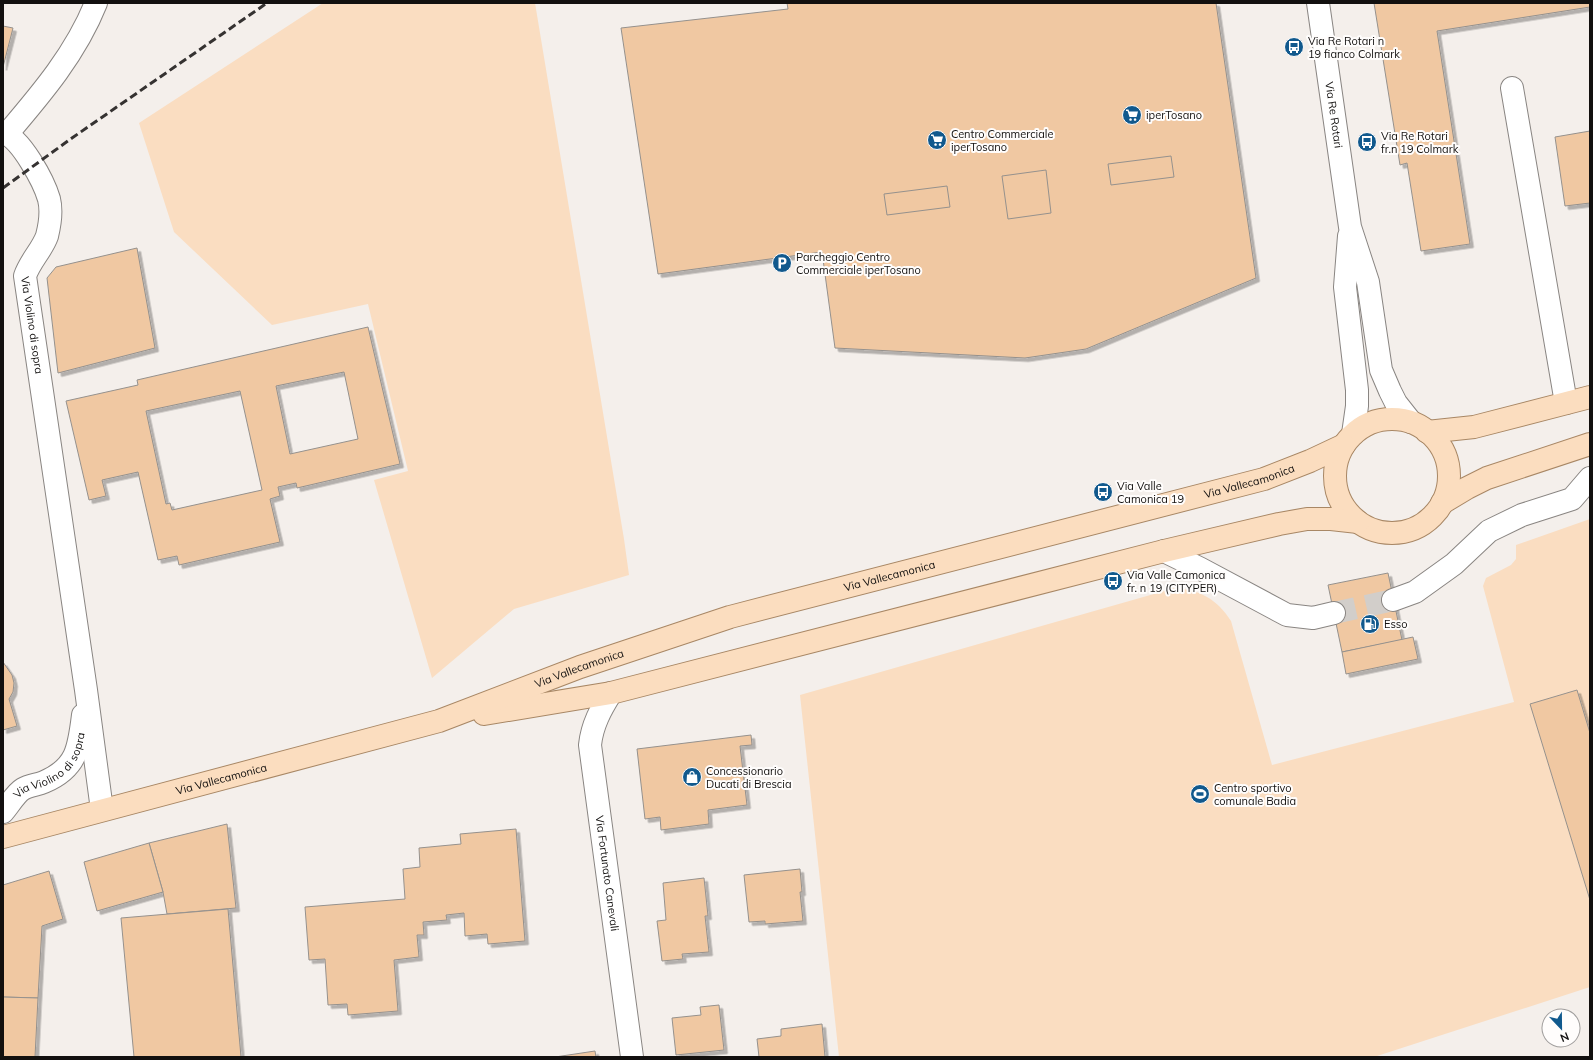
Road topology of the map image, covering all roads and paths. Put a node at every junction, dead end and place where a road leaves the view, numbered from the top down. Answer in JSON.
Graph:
{"nodes":[{"id":1,"x":96,"y":3,"type":"edge"},
{"id":2,"x":1318,"y":3,"type":"edge"},
{"id":3,"x":1512,"y":88,"type":"dead end"},
{"id":4,"x":5,"y":134,"type":"edge"},
{"id":5,"x":1350,"y":227,"type":"junction"},
{"id":6,"x":1590,"y":396,"type":"edge"},
{"id":7,"x":1566,"y":403,"type":"junction"},
{"id":8,"x":1419,"y":427,"type":"junction"},
{"id":9,"x":1349,"y":439,"type":"junction"},
{"id":10,"x":1590,"y":444,"type":"edge"},
{"id":11,"x":1590,"y":478,"type":"edge"},
{"id":12,"x":1442,"y":503,"type":"junction"},
{"id":13,"x":1358,"y":522,"type":"junction"},
{"id":14,"x":1164,"y":551,"type":"junction"},
{"id":15,"x":1394,"y":600,"type":"tunnel mouth"},
{"id":16,"x":1334,"y":613,"type":"tunnel mouth"},
{"id":17,"x":86,"y":690,"type":"junction"},
{"id":18,"x":611,"y":693,"type":"junction"},
{"id":19,"x":440,"y":721,"type":"junction"},
{"id":20,"x":102,"y":810,"type":"junction"},
{"id":21,"x":3,"y":812,"type":"edge"},
{"id":22,"x":3,"y":837,"type":"edge"},
{"id":23,"x":632,"y":1057,"type":"edge"}],
"edges":[{"from":1,"to":4,"type":"street","name":"Via Violino di sopra"},
{"from":2,"to":5,"type":"street","name":"Via Re Rotari"},
{"from":3,"to":7,"type":"street"},
{"from":4,"to":17,"type":"street","name":"Via Violino di sopra"},
{"from":5,"to":8,"type":"street","name":"Via Re Rotari"},
{"from":5,"to":9,"type":"street","name":"Via Re Rotari"},
{"from":6,"to":7,"type":"main road"},
{"from":7,"to":8,"type":"main road"},
{"from":8,"to":9,"type":"main road"},
{"from":8,"to":12,"type":"main road"},
{"from":9,"to":13,"type":"main road"},
{"from":9,"to":19,"type":"main road","name":"Via Vallecamonica"},
{"from":10,"to":12,"type":"main road"},
{"from":11,"to":15,"type":"street"},
{"from":12,"to":13,"type":"main road"},
{"from":13,"to":14,"type":"main road","name":"Via Vallecamonica"},
{"from":14,"to":16,"type":"street"},
{"from":14,"to":18,"type":"main road","name":"Via Vallecamonica"},
{"from":17,"to":20,"type":"street","name":"Via Violino di sopra"},
{"from":17,"to":21,"type":"street","name":"Via Violino di sopra"},
{"from":18,"to":19,"type":"main road","name":"Via Vallecamonica"},
{"from":18,"to":23,"type":"street","name":"Via Fortunato Canevali"},
{"from":19,"to":20,"type":"main road","name":"Via Vallecamonica"},
{"from":20,"to":22,"type":"main road","name":"Via Vallecamonica"}]}
